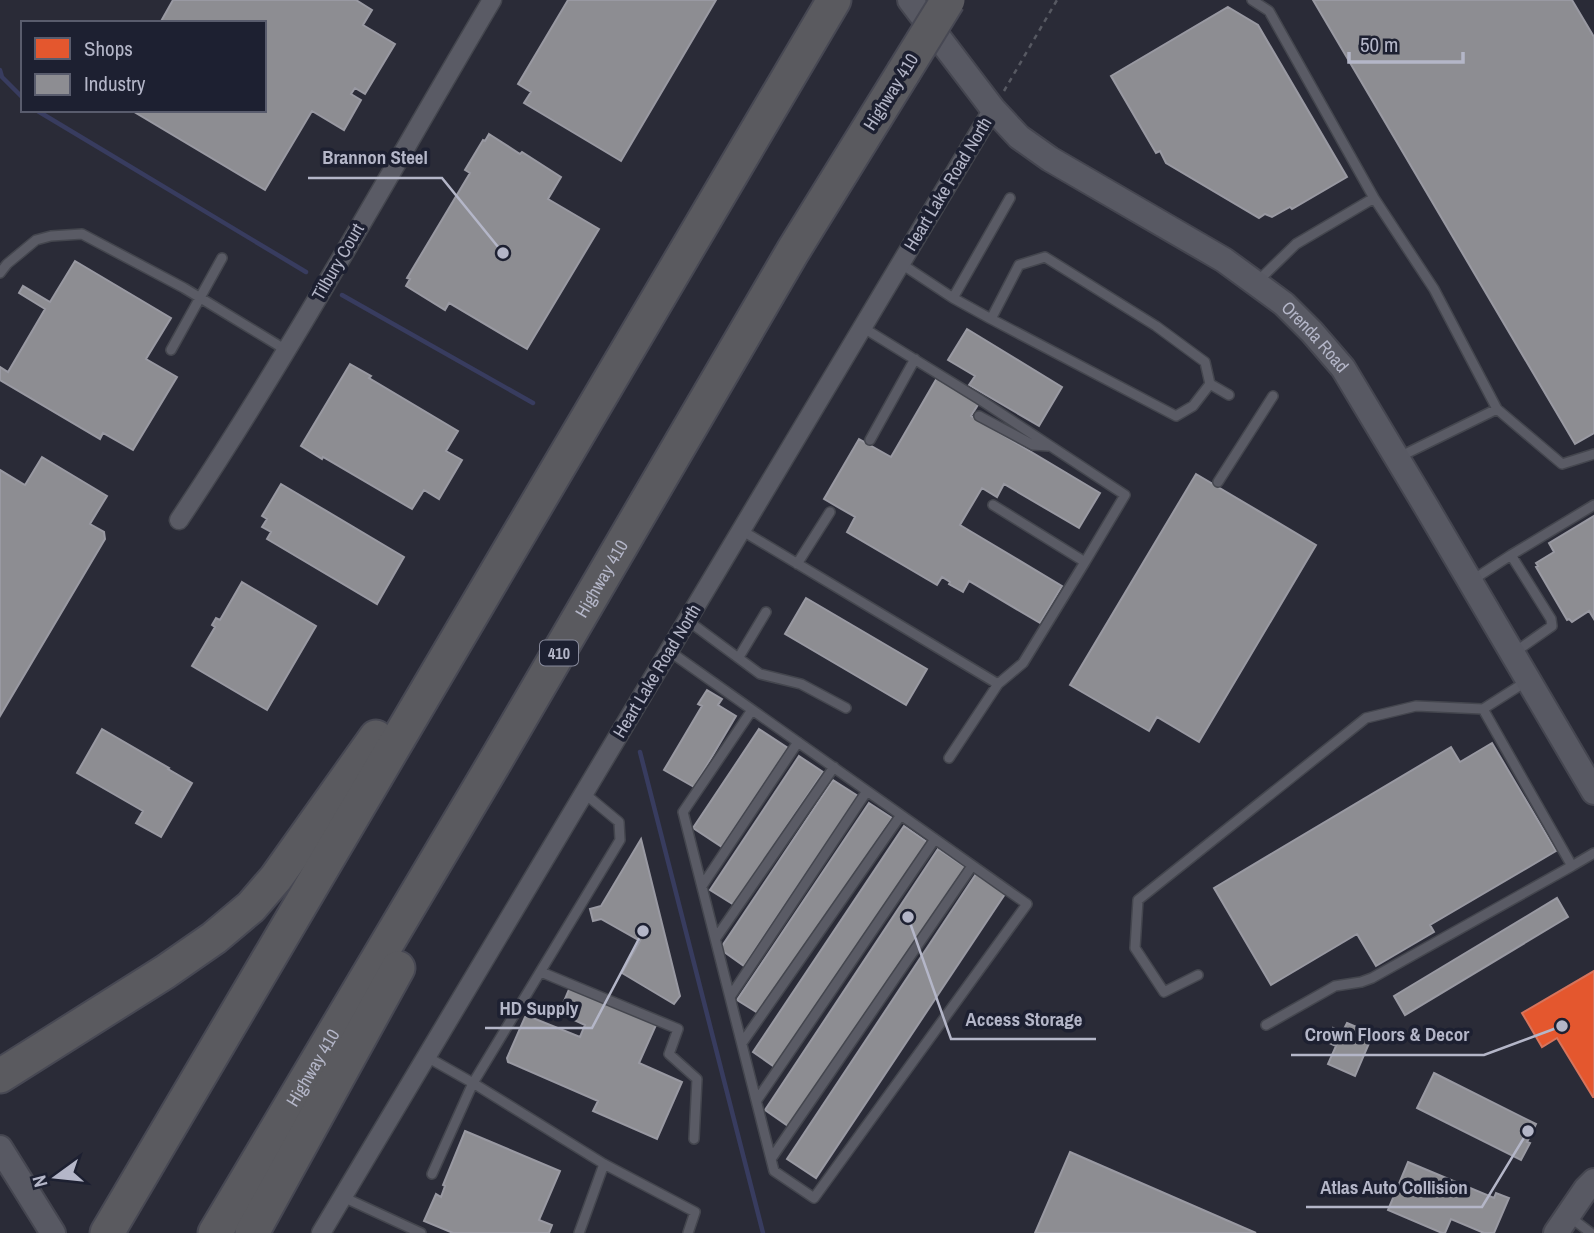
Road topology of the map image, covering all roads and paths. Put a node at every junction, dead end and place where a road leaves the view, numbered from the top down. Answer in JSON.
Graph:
{"nodes":[{"id":1,"x":492,"y":0,"type":"edge"},
{"id":2,"x":910,"y":0,"type":"edge"},
{"id":3,"x":948,"y":0,"type":"edge"},
{"id":4,"x":1058,"y":0,"type":"edge"},
{"id":5,"x":1252,"y":0,"type":"edge"},
{"id":6,"x":831,"y":6,"type":"edge"},
{"id":7,"x":993,"y":109,"type":"junction"},
{"id":8,"x":1010,"y":198,"type":"dead end"},
{"id":9,"x":1374,"y":198,"type":"junction"},
{"id":10,"x":222,"y":258,"type":"dead end"},
{"id":11,"x":900,"y":264,"type":"junction"},
{"id":12,"x":0,"y":273,"type":"edge"},
{"id":13,"x":1255,"y":283,"type":"junction"},
{"id":14,"x":199,"y":297,"type":"junction"},
{"id":15,"x":953,"y":298,"type":"junction"},
{"id":16,"x":991,"y":319,"type":"junction"},
{"id":17,"x":862,"y":327,"type":"junction"},
{"id":18,"x":171,"y":350,"type":"dead end"},
{"id":19,"x":286,"y":350,"type":"junction"},
{"id":20,"x":915,"y":359,"type":"junction"},
{"id":21,"x":1210,"y":384,"type":"junction"},
{"id":22,"x":1229,"y":395,"type":"dead end"},
{"id":23,"x":1273,"y":396,"type":"dead end"},
{"id":24,"x":1497,"y":410,"type":"junction"},
{"id":25,"x":979,"y":415,"type":"dead end"},
{"id":26,"x":870,"y":440,"type":"dead end"},
{"id":27,"x":1049,"y":446,"type":"junction"},
{"id":28,"x":1594,"y":454,"type":"edge"},
{"id":29,"x":1398,"y":458,"type":"junction"},
{"id":30,"x":1218,"y":482,"type":"dead end"},
{"id":31,"x":993,"y":505,"type":"dead end"},
{"id":32,"x":1594,"y":505,"type":"edge"},
{"id":33,"x":830,"y":512,"type":"dead end"},
{"id":34,"x":179,"y":520,"type":"dead end"},
{"id":35,"x":741,"y":530,"type":"junction"},
{"id":36,"x":1511,"y":555,"type":"junction"},
{"id":37,"x":1086,"y":562,"type":"junction"},
{"id":38,"x":797,"y":564,"type":"junction"},
{"id":39,"x":1471,"y":582,"type":"junction"},
{"id":40,"x":766,"y":612,"type":"dead end"},
{"id":41,"x":687,"y":620,"type":"junction"},
{"id":42,"x":455,"y":641,"type":"junction"},
{"id":43,"x":669,"y":651,"type":"junction"},
{"id":44,"x":1513,"y":653,"type":"junction"},
{"id":45,"x":739,"y":657,"type":"junction"},
{"id":46,"x":1528,"y":680,"type":"junction"},
{"id":47,"x":998,"y":684,"type":"junction"},
{"id":48,"x":846,"y":708,"type":"dead end"},
{"id":49,"x":1483,"y":709,"type":"junction"},
{"id":50,"x":752,"y":710,"type":"junction"},
{"id":51,"x":798,"y":742,"type":"junction"},
{"id":52,"x":949,"y":758,"type":"dead end"},
{"id":53,"x":496,"y":760,"type":"junction"},
{"id":54,"x":834,"y":767,"type":"junction"},
{"id":55,"x":867,"y":791,"type":"junction"},
{"id":56,"x":1594,"y":792,"type":"edge"},
{"id":57,"x":584,"y":793,"type":"junction"},
{"id":58,"x":901,"y":815,"type":"junction"},
{"id":59,"x":935,"y":839,"type":"junction"},
{"id":60,"x":1594,"y":853,"type":"edge"},
{"id":61,"x":972,"y":866,"type":"junction"},
{"id":62,"x":1572,"y":866,"type":"junction"},
{"id":63,"x":702,"y":886,"type":"junction"},
{"id":64,"x":716,"y":939,"type":"junction"},
{"id":65,"x":541,"y":972,"type":"junction"},
{"id":66,"x":1198,"y":975,"type":"dead end"},
{"id":67,"x":730,"y":997,"type":"junction"},
{"id":68,"x":1266,"y":1025,"type":"dead end"},
{"id":69,"x":742,"y":1043,"type":"junction"},
{"id":70,"x":427,"y":1057,"type":"junction"},
{"id":71,"x":0,"y":1076,"type":"edge"},
{"id":72,"x":473,"y":1083,"type":"junction"},
{"id":73,"x":757,"y":1100,"type":"junction"},
{"id":74,"x":694,"y":1139,"type":"dead end"},
{"id":75,"x":0,"y":1148,"type":"edge"},
{"id":76,"x":771,"y":1159,"type":"junction"},
{"id":77,"x":604,"y":1164,"type":"junction"},
{"id":78,"x":432,"y":1174,"type":"dead end"},
{"id":79,"x":1594,"y":1182,"type":"edge"},
{"id":80,"x":343,"y":1197,"type":"junction"},
{"id":81,"x":1562,"y":1224,"type":"edge"},
{"id":82,"x":51,"y":1229,"type":"edge"},
{"id":83,"x":107,"y":1233,"type":"edge"},
{"id":84,"x":215,"y":1233,"type":"edge"},
{"id":85,"x":252,"y":1233,"type":"edge"},
{"id":86,"x":321,"y":1233,"type":"edge"},
{"id":87,"x":421,"y":1233,"type":"edge"},
{"id":88,"x":579,"y":1233,"type":"edge"},
{"id":89,"x":688,"y":1233,"type":"edge"},
{"id":90,"x":1591,"y":1233,"type":"edge"}],
"edges":[{"from":1,"to":19,"type":"street","name":"Tilbury Court"},
{"from":2,"to":7,"type":"street","name":"Orenda Road"},
{"from":3,"to":53,"type":"highway","name":"Highway 410","number":"410","bridge":true},
{"from":4,"to":7,"type":"path"},
{"from":5,"to":9,"type":"lane"},
{"from":6,"to":42,"type":"highway"},
{"from":7,"to":11,"type":"street","name":"Heart Lake Road North"},
{"from":7,"to":13,"type":"street","name":"Orenda Road"},
{"from":8,"to":15,"type":"lane"},
{"from":9,"to":13,"type":"lane"},
{"from":9,"to":24,"type":"lane"},
{"from":10,"to":14,"type":"lane"},
{"from":11,"to":15,"type":"lane"},
{"from":11,"to":17,"type":"street","name":"Heart Lake Road North"},
{"from":12,"to":14,"type":"lane"},
{"from":13,"to":29,"type":"street","name":"Orenda Road"},
{"from":14,"to":18,"type":"lane"},
{"from":14,"to":19,"type":"lane"},
{"from":15,"to":16,"type":"lane"},
{"from":16,"to":21,"type":"lane"},
{"from":16,"to":21,"type":"lane"},
{"from":17,"to":20,"type":"lane"},
{"from":17,"to":35,"type":"street","name":"Heart Lake Road North"},
{"from":19,"to":34,"type":"street","name":"Tilbury Court"},
{"from":20,"to":26,"type":"lane"},
{"from":20,"to":27,"type":"lane"},
{"from":21,"to":22,"type":"lane"},
{"from":23,"to":30,"type":"lane"},
{"from":24,"to":28,"type":"lane"},
{"from":24,"to":29,"type":"lane"},
{"from":25,"to":27,"type":"lane"},
{"from":27,"to":37,"type":"lane"},
{"from":29,"to":39,"type":"street","name":"Orenda Road"},
{"from":31,"to":37,"type":"lane"},
{"from":32,"to":36,"type":"lane"},
{"from":33,"to":38,"type":"lane"},
{"from":35,"to":38,"type":"lane"},
{"from":35,"to":41,"type":"street","name":"Heart Lake Road North"},
{"from":36,"to":39,"type":"lane"},
{"from":36,"to":44,"type":"lane"},
{"from":37,"to":47,"type":"lane"},
{"from":38,"to":47,"type":"lane"},
{"from":39,"to":44,"type":"street","name":"Orenda Road"},
{"from":40,"to":45,"type":"lane"},
{"from":41,"to":43,"type":"street","name":"Heart Lake Road North"},
{"from":41,"to":45,"type":"lane"},
{"from":42,"to":71,"type":"highway"},
{"from":42,"to":83,"type":"highway"},
{"from":43,"to":50,"type":"lane"},
{"from":43,"to":57,"type":"street","name":"Heart Lake Road North"},
{"from":44,"to":46,"type":"street","name":"Orenda Road"},
{"from":45,"to":48,"type":"lane"},
{"from":46,"to":49,"type":"lane"},
{"from":46,"to":56,"type":"street","name":"Orenda Road"},
{"from":47,"to":52,"type":"lane"},
{"from":49,"to":62,"type":"lane"},
{"from":49,"to":66,"type":"lane"},
{"from":50,"to":51,"type":"lane"},
{"from":50,"to":63,"type":"lane"},
{"from":51,"to":54,"type":"lane"},
{"from":51,"to":63,"type":"lane"},
{"from":53,"to":84,"type":"highway","name":"Highway 410","number":"410"},
{"from":53,"to":85,"type":"highway"},
{"from":54,"to":55,"type":"lane"},
{"from":54,"to":64,"type":"lane"},
{"from":55,"to":58,"type":"lane"},
{"from":55,"to":67,"type":"lane"},
{"from":57,"to":65,"type":"lane"},
{"from":57,"to":70,"type":"street","name":"Heart Lake Road North"},
{"from":58,"to":59,"type":"lane"},
{"from":58,"to":69,"type":"lane"},
{"from":59,"to":61,"type":"lane"},
{"from":59,"to":73,"type":"lane"},
{"from":60,"to":62,"type":"lane"},
{"from":61,"to":76,"type":"lane"},
{"from":61,"to":76,"type":"lane"},
{"from":62,"to":68,"type":"lane"},
{"from":63,"to":64,"type":"lane"},
{"from":64,"to":67,"type":"lane"},
{"from":65,"to":72,"type":"lane"},
{"from":65,"to":74,"type":"lane"},
{"from":67,"to":69,"type":"lane"},
{"from":69,"to":73,"type":"lane"},
{"from":70,"to":72,"type":"lane"},
{"from":70,"to":80,"type":"street","name":"Heart Lake Road North"},
{"from":72,"to":77,"type":"lane"},
{"from":72,"to":78,"type":"lane"},
{"from":73,"to":76,"type":"lane"},
{"from":75,"to":82,"type":"street"},
{"from":77,"to":88,"type":"lane"},
{"from":77,"to":89,"type":"lane"},
{"from":79,"to":81,"type":"street"},
{"from":80,"to":86,"type":"street","name":"Heart Lake Road North"},
{"from":80,"to":87,"type":"lane"},
{"from":81,"to":90,"type":"lane"}]}
